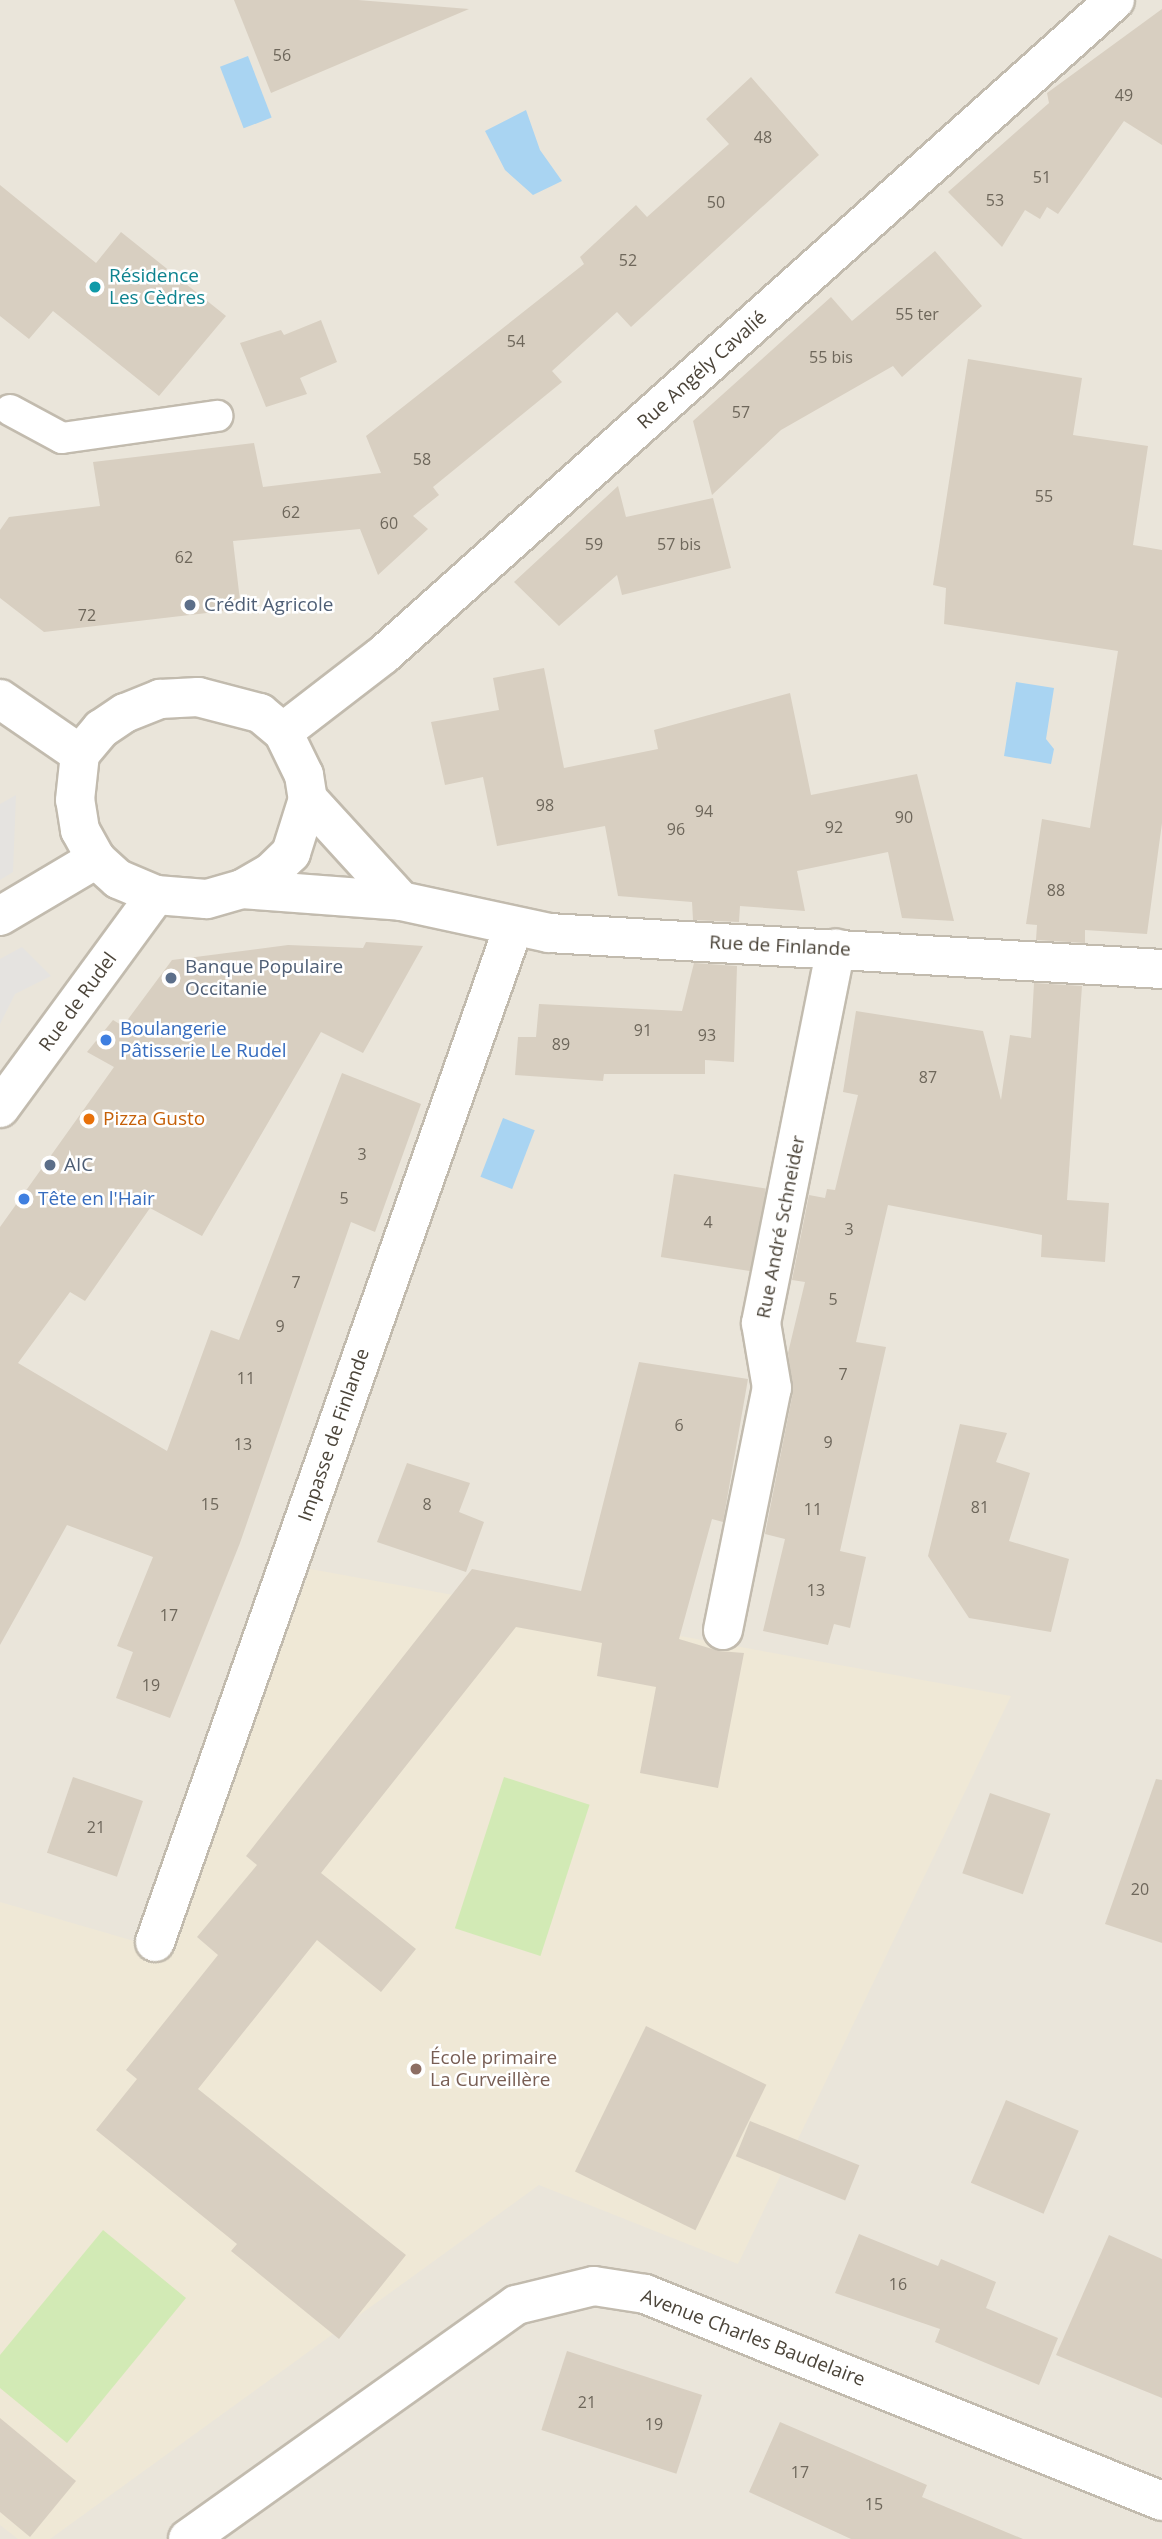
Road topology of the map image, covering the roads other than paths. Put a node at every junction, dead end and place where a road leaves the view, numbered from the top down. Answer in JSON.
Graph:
{"nodes":[{"id":1,"x":1115,"y":0,"type":"edge"},
{"id":2,"x":3,"y":411,"type":"edge"},
{"id":3,"x":217,"y":416,"type":"dead end"},
{"id":4,"x":0,"y":699,"type":"edge"},
{"id":5,"x":283,"y":732,"type":"junction"},
{"id":6,"x":80,"y":754,"type":"junction"},
{"id":7,"x":308,"y":799,"type":"junction"},
{"id":8,"x":96,"y":859,"type":"junction"},
{"id":9,"x":242,"y":889,"type":"junction"},
{"id":10,"x":156,"y":895,"type":"junction"},
{"id":11,"x":401,"y":901,"type":"junction"},
{"id":12,"x":0,"y":916,"type":"edge"},
{"id":13,"x":513,"y":928,"type":"junction"},
{"id":14,"x":836,"y":948,"type":"junction"},
{"id":15,"x":1162,"y":969,"type":"edge"},
{"id":16,"x":0,"y":1108,"type":"edge"},
{"id":17,"x":723,"y":1630,"type":"dead end"},
{"id":18,"x":155,"y":1942,"type":"dead end"},
{"id":19,"x":1162,"y":2501,"type":"edge"},
{"id":20,"x":188,"y":2539,"type":"edge"}],
"edges":[{"from":1,"to":5,"type":"street","name":"Rue Angély Cavalié"},
{"from":2,"to":3,"type":"lane"},
{"from":4,"to":6,"type":"street"},
{"from":5,"to":6,"type":"street"},
{"from":5,"to":7,"type":"street"},
{"from":6,"to":8,"type":"street"},
{"from":7,"to":9,"type":"street"},
{"from":7,"to":11,"type":"street"},
{"from":8,"to":10,"type":"street"},
{"from":8,"to":12,"type":"street"},
{"from":9,"to":10,"type":"street"},
{"from":9,"to":11,"type":"street","name":"Rue de Finlande"},
{"from":10,"to":16,"type":"street","name":"Rue de Rudel"},
{"from":11,"to":13,"type":"street","name":"Rue de Finlande"},
{"from":13,"to":14,"type":"street","name":"Rue de Finlande"},
{"from":13,"to":18,"type":"street","name":"Impasse de Finlande"},
{"from":14,"to":15,"type":"street","name":"Rue de Finlande"},
{"from":14,"to":17,"type":"street","name":"Rue André Schneider"},
{"from":19,"to":20,"type":"street","name":"Avenue Charles Baudelaire"}]}
